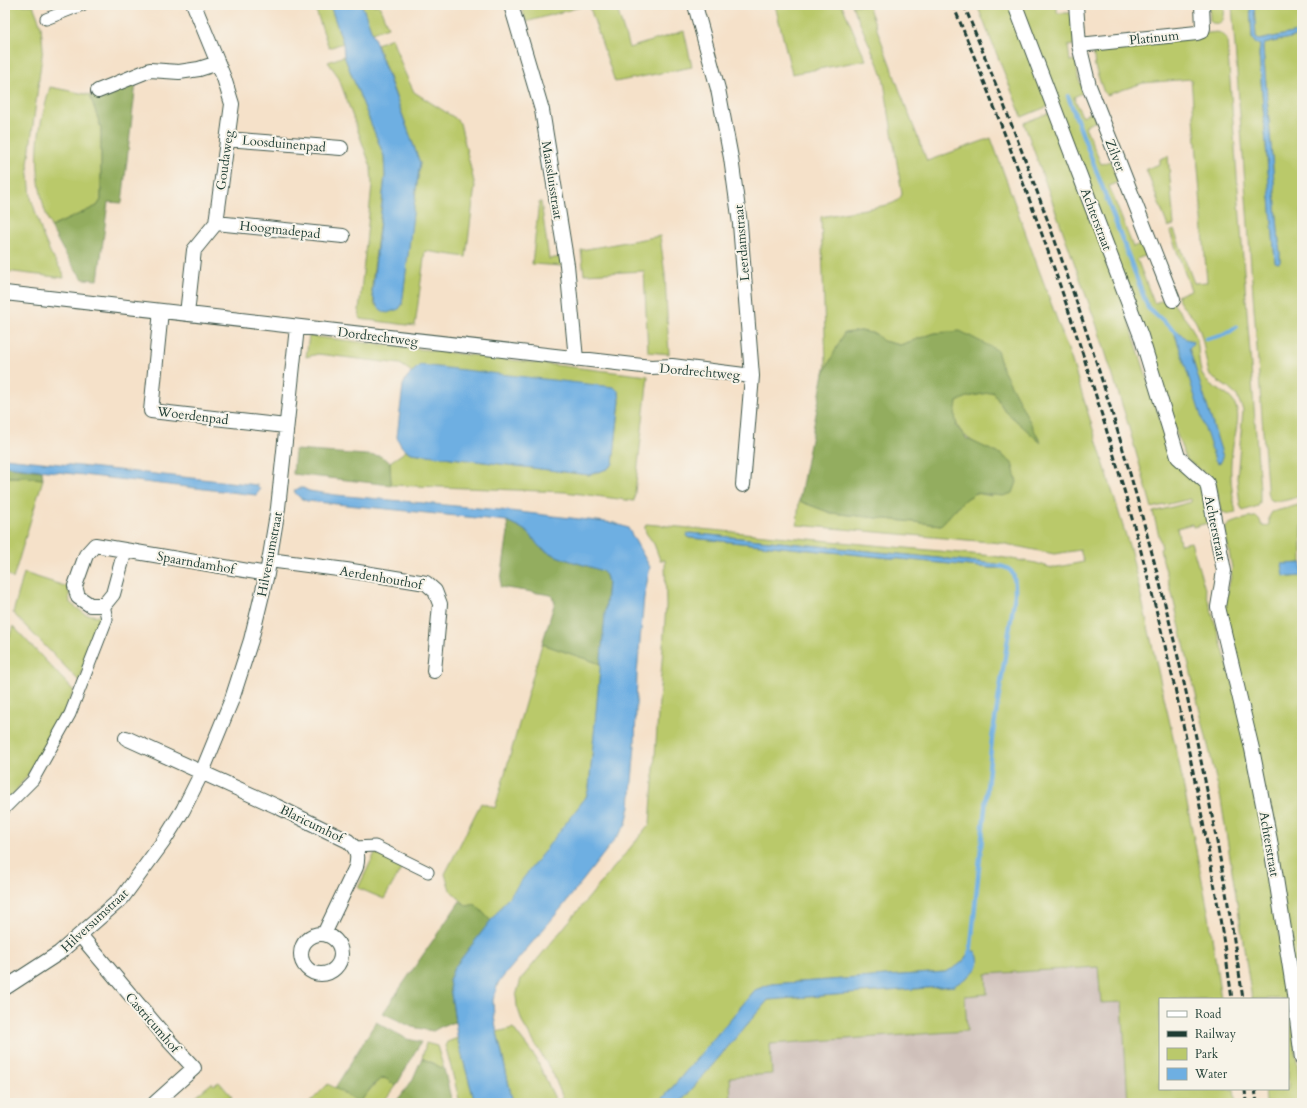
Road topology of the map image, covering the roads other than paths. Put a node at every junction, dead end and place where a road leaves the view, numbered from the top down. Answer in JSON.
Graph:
{"nodes":[{"id":1,"x":82,"y":5,"type":"edge"},
{"id":2,"x":194,"y":5,"type":"edge"},
{"id":3,"x":511,"y":5,"type":"edge"},
{"id":4,"x":695,"y":5,"type":"edge"},
{"id":5,"x":1015,"y":5,"type":"edge"},
{"id":6,"x":1076,"y":5,"type":"edge"},
{"id":7,"x":1202,"y":5,"type":"edge"},
{"id":8,"x":46,"y":19,"type":"dead end"},
{"id":9,"x":1079,"y":45,"type":"junction"},
{"id":10,"x":218,"y":63,"type":"junction"},
{"id":11,"x":98,"y":91,"type":"dead end"},
{"id":12,"x":227,"y":139,"type":"junction"},
{"id":13,"x":341,"y":148,"type":"dead end"},
{"id":14,"x":216,"y":223,"type":"junction"},
{"id":15,"x":343,"y":236,"type":"dead end"},
{"id":16,"x":5,"y":293,"type":"edge"},
{"id":17,"x":1173,"y":300,"type":"dead end"},
{"id":18,"x":161,"y":311,"type":"junction"},
{"id":19,"x":187,"y":314,"type":"junction"},
{"id":20,"x":297,"y":326,"type":"junction"},
{"id":21,"x":576,"y":359,"type":"junction"},
{"id":22,"x":752,"y":376,"type":"junction"},
{"id":23,"x":286,"y":426,"type":"junction"},
{"id":24,"x":743,"y":485,"type":"dead end"},
{"id":25,"x":125,"y":550,"type":"junction"},
{"id":26,"x":268,"y":567,"type":"junction"},
{"id":27,"x":104,"y":605,"type":"junction"},
{"id":28,"x":434,"y":671,"type":"dead end"},
{"id":29,"x":126,"y":738,"type":"dead end"},
{"id":30,"x":202,"y":772,"type":"junction"},
{"id":31,"x":5,"y":808,"type":"edge"},
{"id":32,"x":355,"y":848,"type":"junction"},
{"id":33,"x":428,"y":872,"type":"dead end"},
{"id":34,"x":324,"y":934,"type":"dead end"},
{"id":35,"x":80,"y":935,"type":"junction"},
{"id":36,"x":5,"y":988,"type":"edge"},
{"id":37,"x":1302,"y":1059,"type":"edge"},
{"id":38,"x":155,"y":1103,"type":"edge"}],
"edges":[{"from":1,"to":8,"type":"street"},
{"from":2,"to":10,"type":"street","name":"Goudaweg"},
{"from":3,"to":21,"type":"street","name":"Maassluisstraat"},
{"from":4,"to":22,"type":"street","name":"Leerdamstraat"},
{"from":5,"to":37,"type":"street","name":"Achterstraat"},
{"from":6,"to":9,"type":"street","name":"Zilver"},
{"from":7,"to":9,"type":"street","name":"Platinum"},
{"from":9,"to":17,"type":"street","name":"Zilver"},
{"from":10,"to":11,"type":"street"},
{"from":10,"to":12,"type":"street","name":"Goudaweg"},
{"from":12,"to":13,"type":"street","name":"Loosduinenpad"},
{"from":12,"to":14,"type":"street","name":"Goudaweg"},
{"from":14,"to":15,"type":"street","name":"Hoogmadepad"},
{"from":14,"to":19,"type":"street"},
{"from":16,"to":18,"type":"street","name":"Dordrechtweg"},
{"from":18,"to":19,"type":"street","name":"Dordrechtweg"},
{"from":18,"to":23,"type":"street","name":"Woerdenpad"},
{"from":19,"to":20,"type":"street","name":"Dordrechtweg"},
{"from":20,"to":21,"type":"street","name":"Dordrechtweg"},
{"from":20,"to":23,"type":"street","name":"Hilversumstraat"},
{"from":21,"to":22,"type":"street","name":"Dordrechtweg"},
{"from":22,"to":24,"type":"street","name":"Leerdamstraat"},
{"from":23,"to":26,"type":"street","name":"Hilversumstraat"},
{"from":25,"to":26,"type":"street","name":"Spaarndamhof"},
{"from":25,"to":27,"type":"street"},
{"from":25,"to":27,"type":"street","name":"Spaarndamhof"},
{"from":26,"to":28,"type":"street","name":"Aerdenhouthof"},
{"from":26,"to":30,"type":"street","name":"Hilversumstraat"},
{"from":27,"to":31,"type":"street"},
{"from":29,"to":30,"type":"street"},
{"from":30,"to":32,"type":"street","name":"Blaricumhof"},
{"from":30,"to":35,"type":"street","name":"Hilversumstraat"},
{"from":32,"to":33,"type":"street"},
{"from":32,"to":34,"type":"street","name":"Blaricumhof"},
{"from":35,"to":36,"type":"street","name":"Hilversumstraat"},
{"from":35,"to":38,"type":"street","name":"Castricumhof"}]}
